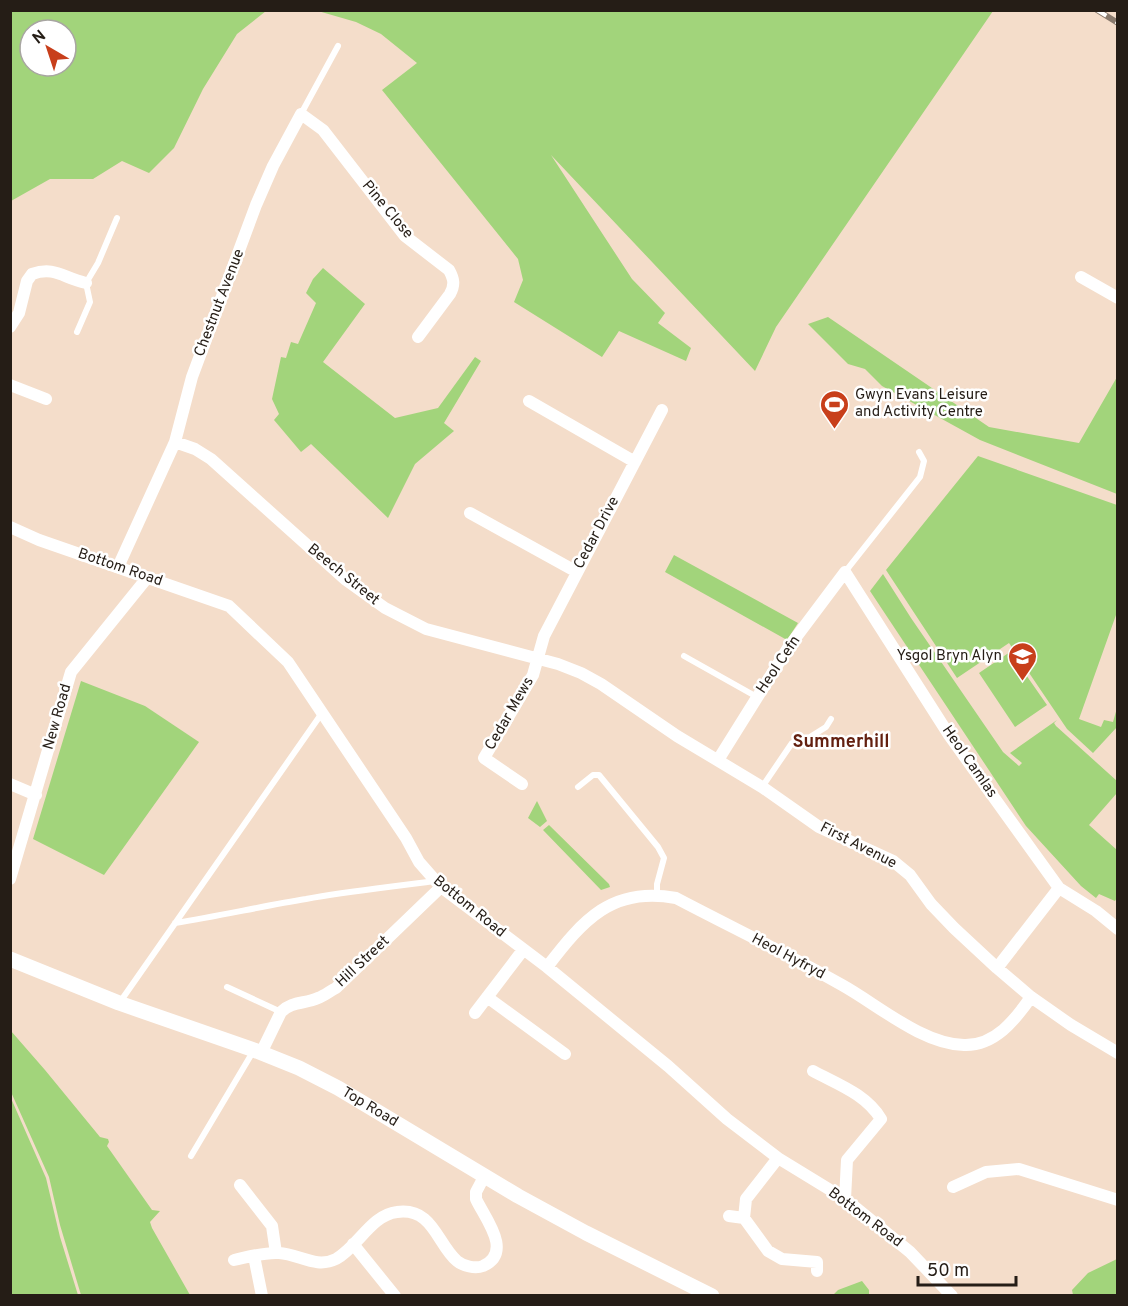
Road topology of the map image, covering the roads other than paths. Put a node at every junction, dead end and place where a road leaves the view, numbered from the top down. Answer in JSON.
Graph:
{"nodes":[{"id":1,"x":338,"y":46,"type":"dead end"},
{"id":2,"x":301,"y":114,"type":"junction"},
{"id":3,"x":117,"y":218,"type":"dead end"},
{"id":4,"x":1081,"y":277,"type":"dead end"},
{"id":5,"x":86,"y":283,"type":"junction"},
{"id":6,"x":1118,"y":298,"type":"edge"},
{"id":7,"x":10,"y":327,"type":"edge"},
{"id":8,"x":77,"y":332,"type":"dead end"},
{"id":9,"x":418,"y":337,"type":"dead end"},
{"id":10,"x":10,"y":385,"type":"edge"},
{"id":11,"x":45,"y":399,"type":"dead end"},
{"id":12,"x":529,"y":401,"type":"dead end"},
{"id":13,"x":662,"y":410,"type":"dead end"},
{"id":14,"x":175,"y":442,"type":"junction"},
{"id":15,"x":919,"y":452,"type":"dead end"},
{"id":16,"x":634,"y":462,"type":"junction"},
{"id":17,"x":470,"y":513,"type":"dead end"},
{"id":18,"x":10,"y":527,"type":"edge"},
{"id":19,"x":118,"y":567,"type":"junction"},
{"id":20,"x":577,"y":572,"type":"junction"},
{"id":21,"x":845,"y":572,"type":"junction"},
{"id":22,"x":147,"y":578,"type":"junction"},
{"id":23,"x":684,"y":656,"type":"dead end"},
{"id":24,"x":538,"y":659,"type":"junction"},
{"id":25,"x":758,"y":697,"type":"junction"},
{"id":26,"x":323,"y":712,"type":"junction"},
{"id":27,"x":831,"y":719,"type":"dead end"},
{"id":28,"x":718,"y":760,"type":"junction"},
{"id":29,"x":10,"y":784,"type":"edge"},
{"id":30,"x":522,"y":784,"type":"dead end"},
{"id":31,"x":579,"y":787,"type":"dead end"},
{"id":32,"x":762,"y":787,"type":"junction"},
{"id":33,"x":36,"y":795,"type":"junction"},
{"id":34,"x":13,"y":860,"type":"edge"},
{"id":35,"x":10,"y":879,"type":"edge"},
{"id":36,"x":438,"y":884,"type":"junction"},
{"id":37,"x":1059,"y":888,"type":"junction"},
{"id":38,"x":657,"y":895,"type":"junction"},
{"id":39,"x":175,"y":922,"type":"junction"},
{"id":40,"x":1118,"y":929,"type":"edge"},
{"id":41,"x":523,"y":950,"type":"junction"},
{"id":42,"x":10,"y":959,"type":"edge"},
{"id":43,"x":547,"y":968,"type":"junction"},
{"id":44,"x":997,"y":968,"type":"junction"},
{"id":45,"x":227,"y":987,"type":"dead end"},
{"id":46,"x":486,"y":997,"type":"junction"},
{"id":47,"x":1031,"y":997,"type":"junction"},
{"id":48,"x":119,"y":1003,"type":"junction"},
{"id":49,"x":280,"y":1012,"type":"junction"},
{"id":50,"x":475,"y":1012,"type":"dead end"},
{"id":51,"x":258,"y":1051,"type":"junction"},
{"id":52,"x":1118,"y":1053,"type":"edge"},
{"id":53,"x":565,"y":1054,"type":"dead end"},
{"id":54,"x":813,"y":1071,"type":"dead end"},
{"id":55,"x":191,"y":1156,"type":"dead end"},
{"id":56,"x":778,"y":1158,"type":"junction"},
{"id":57,"x":485,"y":1175,"type":"junction"},
{"id":58,"x":240,"y":1185,"type":"dead end"},
{"id":59,"x":952,"y":1187,"type":"dead end"},
{"id":60,"x":845,"y":1199,"type":"junction"},
{"id":61,"x":1118,"y":1200,"type":"edge"},
{"id":62,"x":729,"y":1216,"type":"dead end"},
{"id":63,"x":744,"y":1218,"type":"junction"},
{"id":64,"x":353,"y":1244,"type":"junction"},
{"id":65,"x":276,"y":1253,"type":"junction"},
{"id":66,"x":254,"y":1256,"type":"junction"},
{"id":67,"x":234,"y":1260,"type":"dead end"},
{"id":68,"x":818,"y":1262,"type":"dead end"},
{"id":69,"x":950,"y":1295,"type":"edge"},
{"id":70,"x":262,"y":1296,"type":"edge"},
{"id":71,"x":395,"y":1296,"type":"edge"},
{"id":72,"x":712,"y":1296,"type":"edge"}],
"edges":[{"from":1,"to":2,"type":"lane","name":"Chestnut Avenue"},
{"from":2,"to":9,"type":"street","name":"Pine Close"},
{"from":2,"to":14,"type":"street","name":"Chestnut Avenue"},
{"from":3,"to":5,"type":"lane"},
{"from":4,"to":6,"type":"street"},
{"from":5,"to":7,"type":"street"},
{"from":5,"to":8,"type":"lane"},
{"from":10,"to":11,"type":"street"},
{"from":12,"to":16,"type":"street"},
{"from":13,"to":16,"type":"street","name":"Cedar Drive"},
{"from":14,"to":19,"type":"street","name":"Chestnut Avenue"},
{"from":14,"to":24,"type":"street","name":"Beech Street"},
{"from":15,"to":21,"type":"lane"},
{"from":16,"to":20,"type":"street","name":"Cedar Drive"},
{"from":17,"to":20,"type":"street"},
{"from":18,"to":19,"type":"street","name":"Bottom Road"},
{"from":19,"to":22,"type":"street","name":"Bottom Road"},
{"from":20,"to":24,"type":"street","name":"Cedar Drive"},
{"from":21,"to":25,"type":"street","name":"Heol Cefn"},
{"from":21,"to":37,"type":"street","name":"Heol Camlas"},
{"from":22,"to":26,"type":"street","name":"Bottom Road"},
{"from":22,"to":33,"type":"street","name":"New Road"},
{"from":23,"to":25,"type":"lane"},
{"from":24,"to":28,"type":"street","name":"First Avenue"},
{"from":24,"to":30,"type":"street","name":"Cedar Mews"},
{"from":25,"to":28,"type":"street","name":"Heol Cefn"},
{"from":26,"to":36,"type":"street","name":"Bottom Road"},
{"from":26,"to":39,"type":"lane"},
{"from":27,"to":32,"type":"lane"},
{"from":28,"to":32,"type":"street","name":"First Avenue"},
{"from":29,"to":33,"type":"street"},
{"from":31,"to":38,"type":"lane"},
{"from":32,"to":44,"type":"street","name":"First Avenue"},
{"from":33,"to":34,"type":"street","name":"New Road"},
{"from":34,"to":35,"type":"street","name":"New Road"},
{"from":36,"to":39,"type":"lane"},
{"from":36,"to":41,"type":"street","name":"Bottom Road"},
{"from":36,"to":49,"type":"street","name":"Hill Street"},
{"from":37,"to":40,"type":"street","name":"Heol Camlas"},
{"from":37,"to":44,"type":"street"},
{"from":38,"to":43,"type":"street","name":"Heol Hyfryd"},
{"from":38,"to":47,"type":"street","name":"Heol Hyfryd"},
{"from":39,"to":48,"type":"lane"},
{"from":41,"to":43,"type":"street","name":"Bottom Road"},
{"from":41,"to":46,"type":"street"},
{"from":42,"to":48,"type":"street","name":"Top Road"},
{"from":43,"to":56,"type":"street","name":"Bottom Road"},
{"from":44,"to":47,"type":"street","name":"First Avenue"},
{"from":45,"to":49,"type":"lane"},
{"from":46,"to":50,"type":"street"},
{"from":46,"to":53,"type":"street"},
{"from":47,"to":52,"type":"street","name":"First Avenue"},
{"from":48,"to":51,"type":"street","name":"Top Road"},
{"from":49,"to":51,"type":"street"},
{"from":51,"to":55,"type":"lane"},
{"from":51,"to":57,"type":"street","name":"Top Road"},
{"from":54,"to":60,"type":"street"},
{"from":56,"to":60,"type":"street","name":"Bottom Road"},
{"from":56,"to":63,"type":"street"},
{"from":57,"to":64,"type":"street"},
{"from":57,"to":72,"type":"street","name":"Top Road"},
{"from":58,"to":65,"type":"street"},
{"from":59,"to":61,"type":"street"},
{"from":60,"to":69,"type":"street","name":"Bottom Road"},
{"from":62,"to":63,"type":"street"},
{"from":63,"to":68,"type":"street"},
{"from":64,"to":65,"type":"street"},
{"from":64,"to":71,"type":"street"},
{"from":65,"to":66,"type":"street"},
{"from":66,"to":67,"type":"street"},
{"from":66,"to":70,"type":"street"}]}
